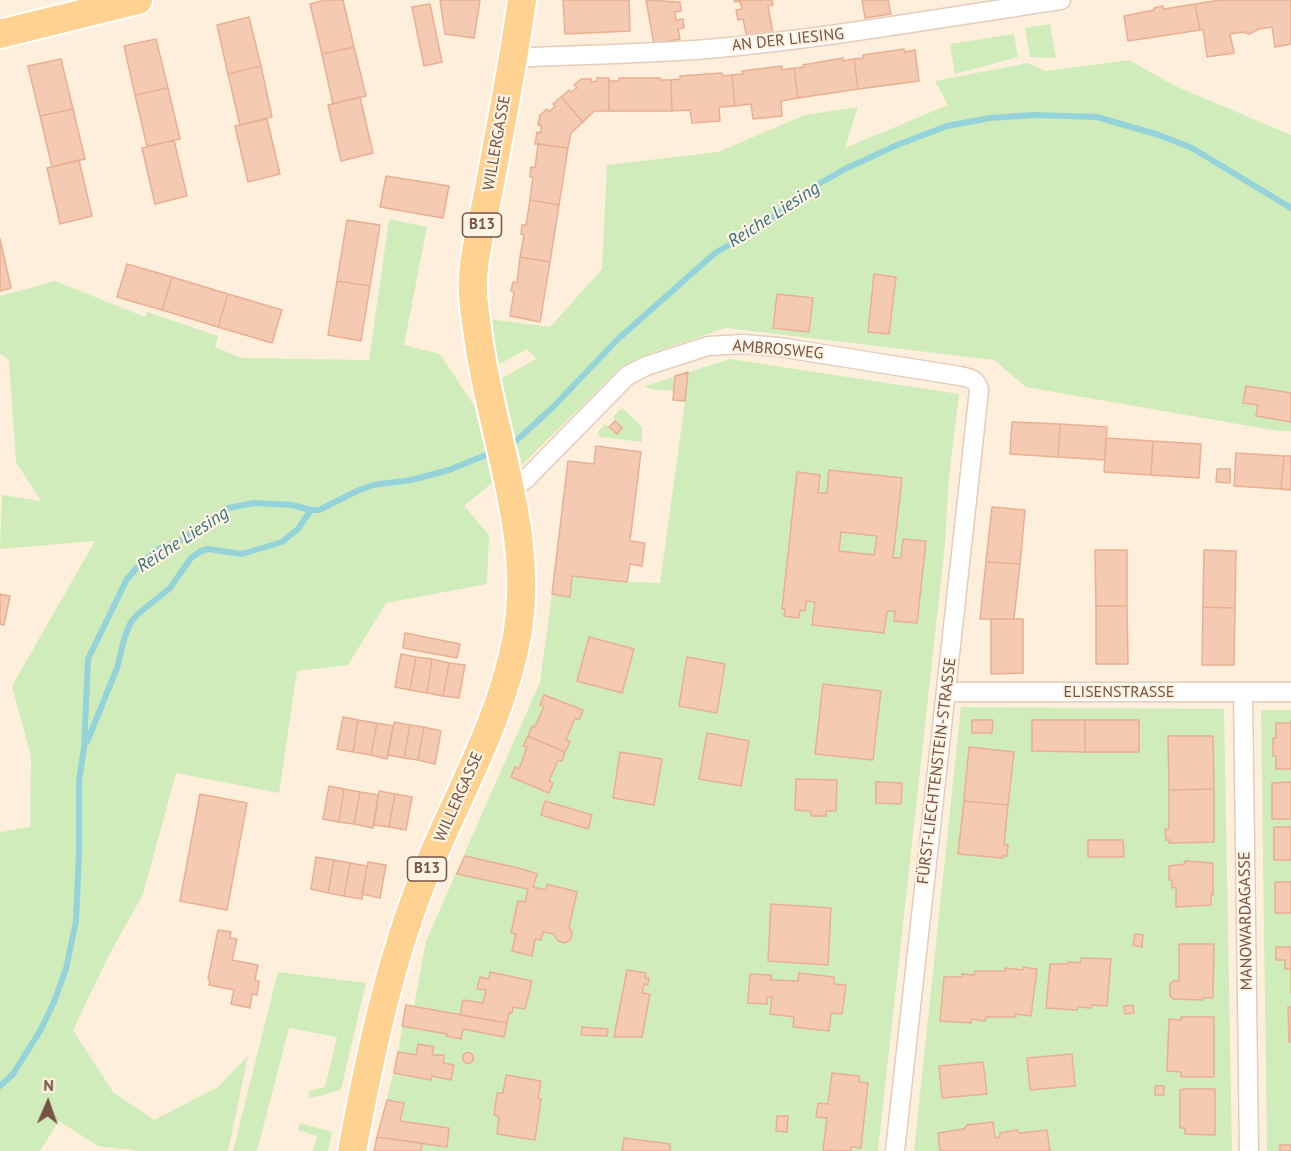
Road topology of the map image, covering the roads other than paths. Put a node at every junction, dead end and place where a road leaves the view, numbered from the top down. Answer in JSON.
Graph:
{"nodes":[{"id":1,"x":138,"y":0,"type":"edge"},
{"id":2,"x":522,"y":0,"type":"edge"},
{"id":3,"x":1061,"y":0,"type":"edge"},
{"id":4,"x":0,"y":34,"type":"edge"},
{"id":5,"x":513,"y":58,"type":"junction"},
{"id":6,"x":979,"y":390,"type":"joint"},
{"id":7,"x":509,"y":482,"type":"junction"},
{"id":8,"x":946,"y":692,"type":"junction"},
{"id":9,"x":1243,"y":692,"type":"junction"},
{"id":10,"x":1291,"y":692,"type":"edge"},
{"id":11,"x":352,"y":1151,"type":"edge"},
{"id":12,"x":895,"y":1151,"type":"edge"},
{"id":13,"x":1249,"y":1151,"type":"edge"}],
"edges":[{"from":1,"to":4,"type":"main road"},
{"from":2,"to":5,"type":"main road","name":"WILLERGASSE","number":"B13"},
{"from":3,"to":5,"type":"street","name":"AN DER LIESING"},
{"from":5,"to":7,"type":"main road","name":"WILLERGASSE","number":"B13"},
{"from":6,"to":7,"type":"street","name":"AMBROSWEG"},
{"from":6,"to":8,"type":"street","name":"FÜRST-LIECHTENSTEIN-STRASSE"},
{"from":7,"to":11,"type":"main road","name":"WILLERGASSE","number":"B13"},
{"from":8,"to":9,"type":"street","name":"ELISENSTRASSE"},
{"from":8,"to":12,"type":"street","name":"FÜRST-LIECHTENSTEIN-STRASSE"},
{"from":9,"to":10,"type":"street","name":"ELISENSTRASSE"},
{"from":9,"to":13,"type":"street","name":"MANOWARDAGASSE"}]}
